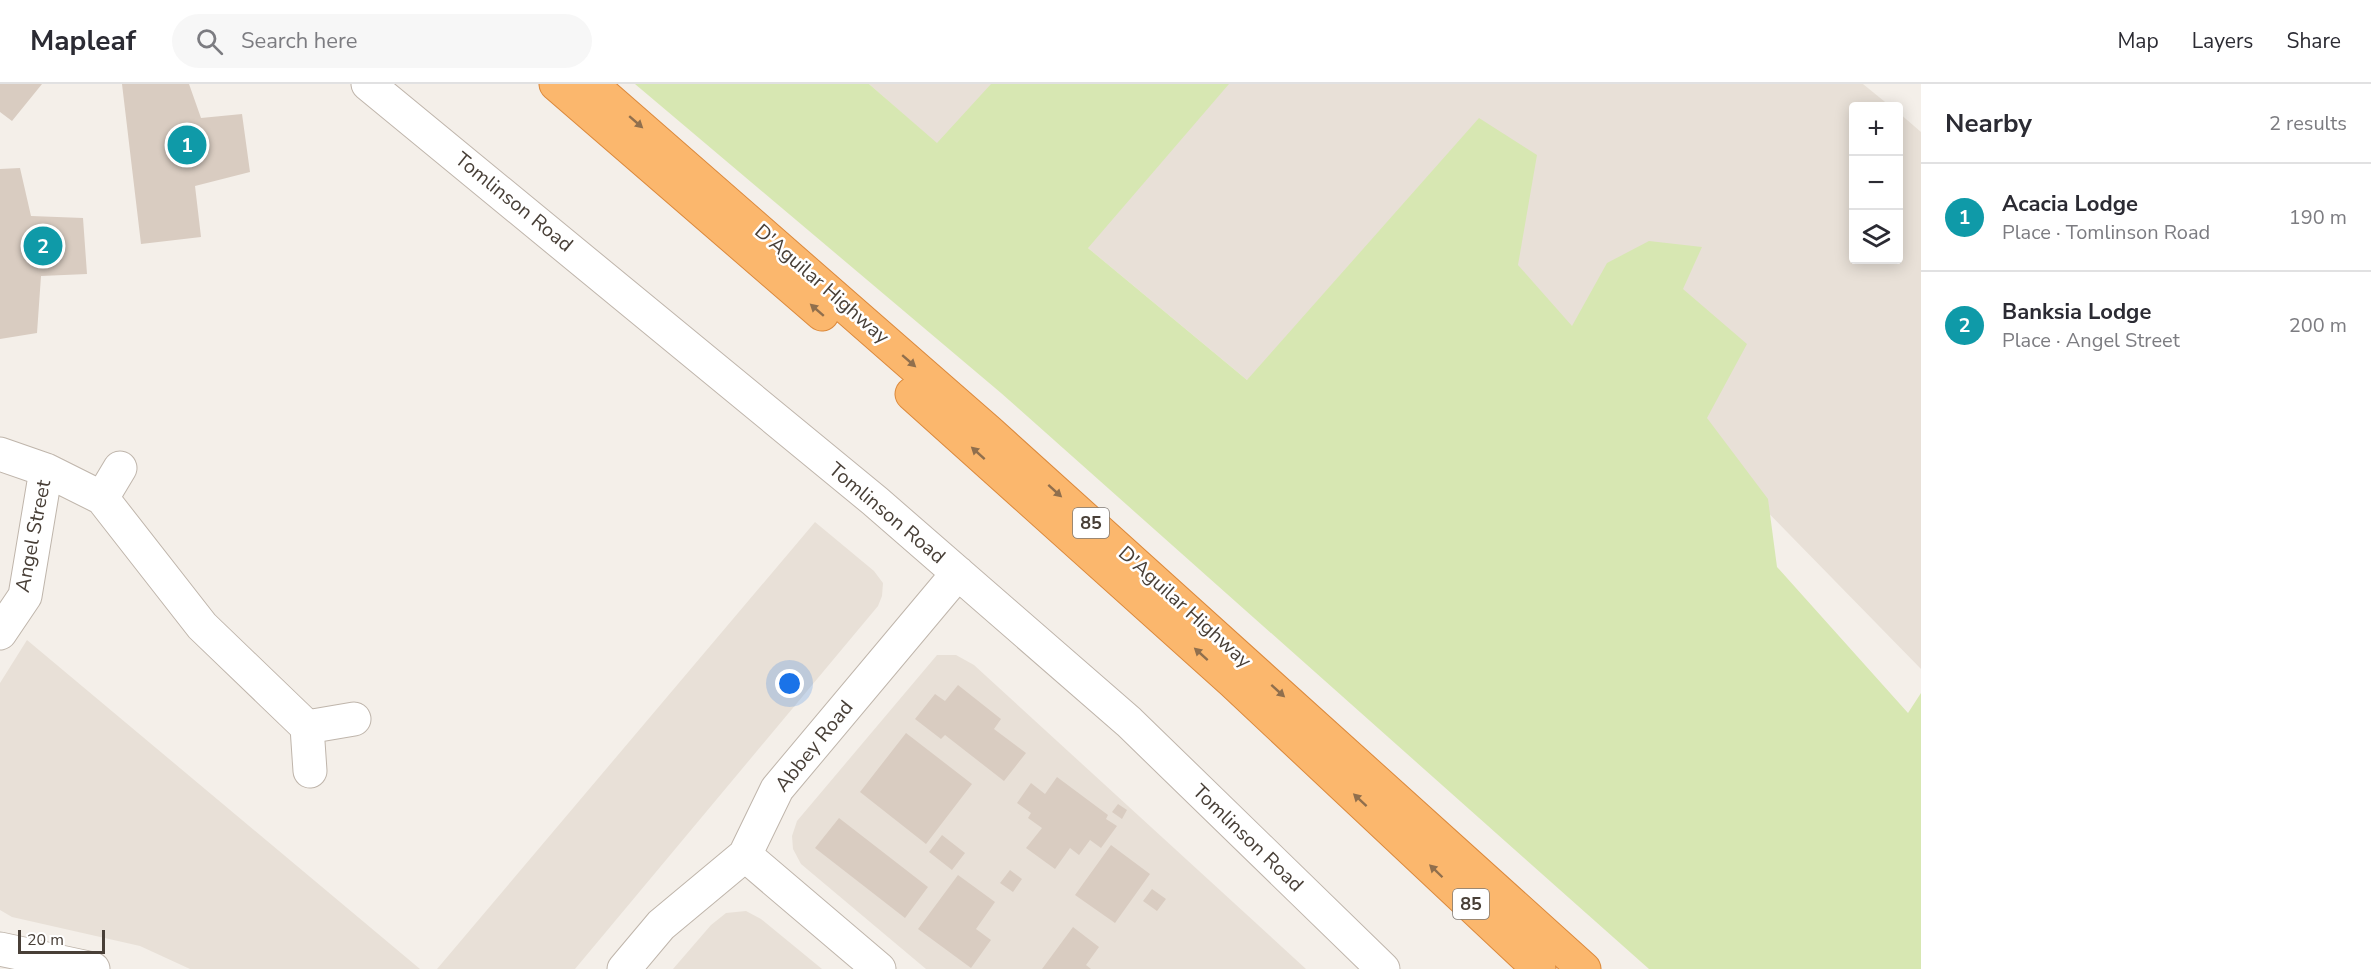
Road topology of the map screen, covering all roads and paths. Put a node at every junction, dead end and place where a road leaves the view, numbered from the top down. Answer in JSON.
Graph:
{"nodes":[{"id":1,"x":368,"y":84,"type":"edge"},
{"id":2,"x":555,"y":84,"type":"edge"},
{"id":3,"x":591,"y":84,"type":"edge"},
{"id":4,"x":0,"y":454,"type":"edge"},
{"id":5,"x":120,"y":468,"type":"dead end"},
{"id":6,"x":46,"y":470,"type":"junction"},
{"id":7,"x":102,"y":498,"type":"junction"},
{"id":8,"x":958,"y":573,"type":"junction"},
{"id":9,"x":0,"y":633,"type":"edge"},
{"id":10,"x":354,"y":719,"type":"dead end"},
{"id":11,"x":307,"y":727,"type":"junction"},
{"id":12,"x":310,"y":771,"type":"dead end"},
{"id":13,"x":744,"y":855,"type":"junction"},
{"id":14,"x":0,"y":949,"type":"edge"},
{"id":15,"x":93,"y":969,"type":"edge"},
{"id":16,"x":624,"y":969,"type":"edge"},
{"id":17,"x":879,"y":969,"type":"edge"},
{"id":18,"x":1383,"y":969,"type":"edge"},
{"id":19,"x":1539,"y":969,"type":"edge"},
{"id":20,"x":1584,"y":969,"type":"edge"}],
"edges":[{"from":1,"to":8,"type":"street","name":"Tomlinson Road"},
{"from":19,"to":2,"type":"highway","name":"D'Aguilar Highway","number":"85","one_way":true},
{"from":3,"to":20,"type":"highway","name":"D'Aguilar Highway","number":"85","one_way":true},
{"from":4,"to":6,"type":"street"},
{"from":5,"to":7,"type":"street"},
{"from":6,"to":7,"type":"street"},
{"from":6,"to":9,"type":"street","name":"Angel Street"},
{"from":7,"to":11,"type":"street"},
{"from":8,"to":13,"type":"street","name":"Abbey Road"},
{"from":8,"to":18,"type":"street","name":"Tomlinson Road"},
{"from":10,"to":11,"type":"street"},
{"from":11,"to":12,"type":"street"},
{"from":13,"to":16,"type":"street","name":"Abbey Road"},
{"from":13,"to":17,"type":"street"},
{"from":14,"to":15,"type":"street"}]}
